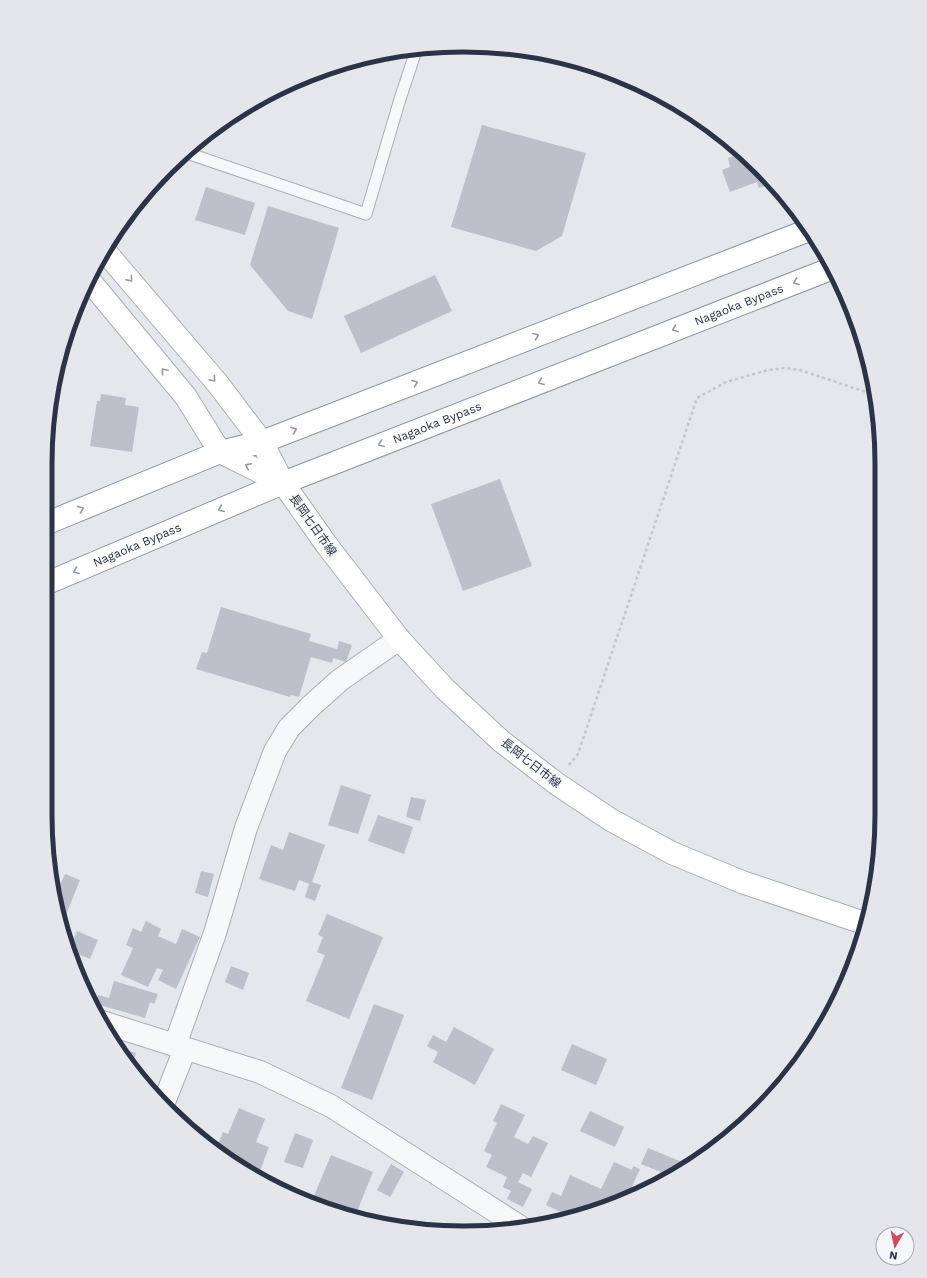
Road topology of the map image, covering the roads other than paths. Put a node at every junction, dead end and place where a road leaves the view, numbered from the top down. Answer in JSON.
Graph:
{"nodes":[{"id":1,"x":414,"y":56,"type":"edge"},
{"id":2,"x":191,"y":155,"type":"edge"},
{"id":3,"x":804,"y":232,"type":"edge"},
{"id":4,"x":109,"y":255,"type":"edge"},
{"id":5,"x":827,"y":270,"type":"edge"},
{"id":6,"x":93,"y":284,"type":"edge"},
{"id":7,"x":262,"y":442,"type":"junction"},
{"id":8,"x":220,"y":452,"type":"junction"},
{"id":9,"x":283,"y":483,"type":"junction"},
{"id":10,"x":52,"y":521,"type":"edge"},
{"id":11,"x":52,"y":581,"type":"edge"},
{"id":12,"x":399,"y":639,"type":"junction"},
{"id":13,"x":861,"y":922,"type":"edge"},
{"id":14,"x":110,"y":1024,"type":"edge"},
{"id":15,"x":180,"y":1047,"type":"junction"},
{"id":16,"x":165,"y":1097,"type":"edge"},
{"id":17,"x":513,"y":1222,"type":"edge"}],
"edges":[{"from":1,"to":2,"type":"lane"},
{"from":7,"to":3,"type":"main road","one_way":true},
{"from":4,"to":7,"type":"main road","name":"長岡七日市線","one_way":true},
{"from":5,"to":9,"type":"main road","name":"Nagaoka Bypass","one_way":true},
{"from":8,"to":6,"type":"main road","one_way":true},
{"from":7,"to":8,"type":"main road"},
{"from":7,"to":9,"type":"main road","name":"長岡七日市線"},
{"from":9,"to":8,"type":"main road","name":"長岡七日市線","one_way":true},
{"from":10,"to":8,"type":"main road","one_way":true},
{"from":9,"to":11,"type":"main road","name":"Nagaoka Bypass","one_way":true},
{"from":9,"to":12,"type":"main road","name":"長岡七日市線"},
{"from":12,"to":13,"type":"main road","name":"長岡七日市線"},
{"from":12,"to":15,"type":"street"},
{"from":14,"to":15,"type":"street"},
{"from":15,"to":16,"type":"street"},
{"from":15,"to":17,"type":"street"}]}
